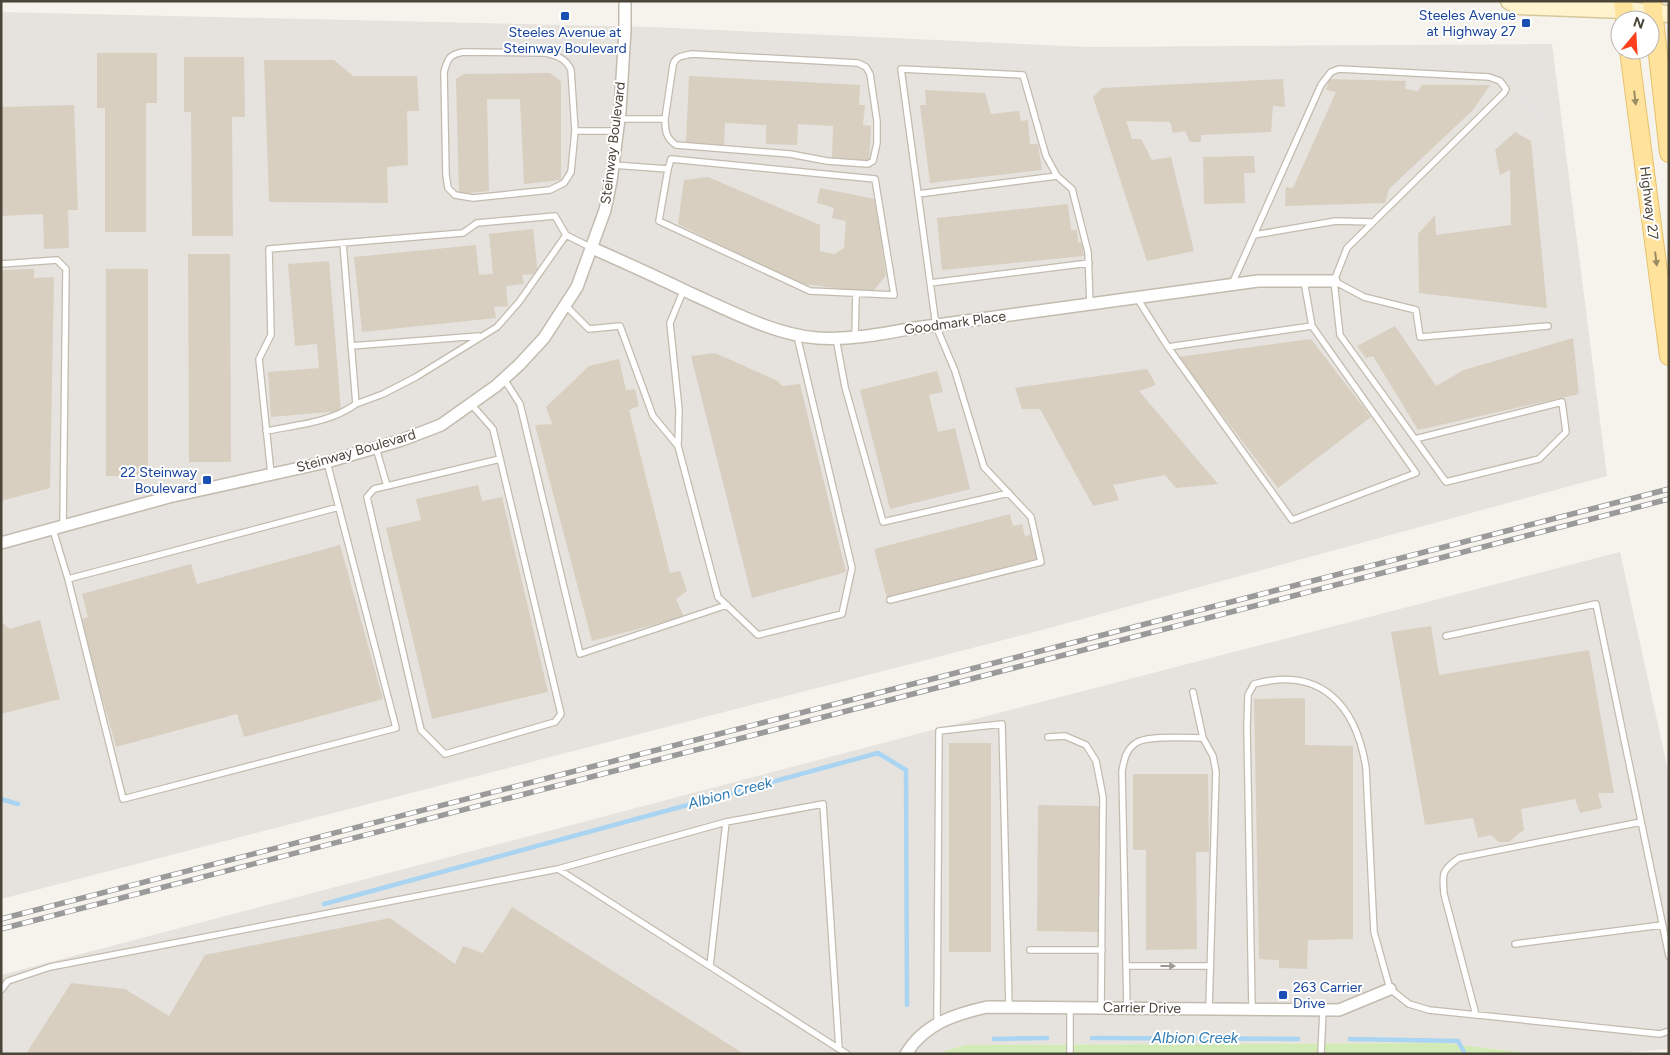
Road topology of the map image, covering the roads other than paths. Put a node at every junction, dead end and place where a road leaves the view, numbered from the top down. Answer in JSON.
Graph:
{"nodes":[{"id":1,"x":625,"y":1,"type":"edge"},
{"id":2,"x":1508,"y":1,"type":"edge"},
{"id":3,"x":1658,"y":9,"type":"edge"},
{"id":4,"x":1624,"y":10,"type":"edge"},
{"id":5,"x":1630,"y":60,"type":"edge"},
{"id":6,"x":665,"y":118,"type":"junction"},
{"id":7,"x":618,"y":125,"type":"junction"},
{"id":8,"x":575,"y":131,"type":"junction"},
{"id":9,"x":1669,"y":153,"type":"edge"},
{"id":10,"x":613,"y":165,"type":"junction"},
{"id":11,"x":668,"y":169,"type":"junction"},
{"id":12,"x":1057,"y":176,"type":"junction"},
{"id":13,"x":918,"y":194,"type":"junction"},
{"id":14,"x":1373,"y":222,"type":"junction"},
{"id":15,"x":566,"y":235,"type":"junction"},
{"id":16,"x":1254,"y":235,"type":"junction"},
{"id":17,"x":343,"y":243,"type":"junction"},
{"id":18,"x":592,"y":248,"type":"junction"},
{"id":19,"x":1089,"y":263,"type":"junction"},
{"id":20,"x":1,"y":264,"type":"edge"},
{"id":21,"x":1304,"y":281,"type":"junction"},
{"id":22,"x":1334,"y":281,"type":"junction"},
{"id":23,"x":930,"y":283,"type":"junction"},
{"id":24,"x":1231,"y":286,"type":"junction"},
{"id":25,"x":684,"y":290,"type":"junction"},
{"id":26,"x":856,"y":293,"type":"junction"},
{"id":27,"x":1137,"y":298,"type":"junction"},
{"id":28,"x":1090,"y":304,"type":"junction"},
{"id":29,"x":565,"y":305,"type":"junction"},
{"id":30,"x":936,"y":326,"type":"junction"},
{"id":31,"x":1312,"y":326,"type":"junction"},
{"id":32,"x":1548,"y":326,"type":"dead end"},
{"id":33,"x":796,"y":334,"type":"junction"},
{"id":34,"x":480,"y":336,"type":"junction"},
{"id":35,"x":836,"y":338,"type":"junction"},
{"id":36,"x":855,"y":338,"type":"junction"},
{"id":37,"x":351,"y":346,"type":"junction"},
{"id":38,"x":1168,"y":347,"type":"junction"},
{"id":39,"x":1669,"y":356,"type":"edge"},
{"id":40,"x":504,"y":378,"type":"junction"},
{"id":41,"x":356,"y":404,"type":"junction"},
{"id":42,"x":471,"y":404,"type":"junction"},
{"id":43,"x":266,"y":431,"type":"junction"},
{"id":44,"x":1415,"y":439,"type":"junction"},
{"id":45,"x":678,"y":446,"type":"junction"},
{"id":46,"x":376,"y":448,"type":"junction"},
{"id":47,"x":500,"y":459,"type":"junction"},
{"id":48,"x":328,"y":462,"type":"junction"},
{"id":49,"x":271,"y":474,"type":"junction"},
{"id":50,"x":387,"y":486,"type":"junction"},
{"id":51,"x":1009,"y":493,"type":"junction"},
{"id":52,"x":339,"y":507,"type":"junction"},
{"id":53,"x":58,"y":529,"type":"junction"},
{"id":54,"x":1,"y":544,"type":"edge"},
{"id":55,"x":68,"y":579,"type":"junction"},
{"id":56,"x":890,"y":600,"type":"dead end"},
{"id":57,"x":727,"y":606,"type":"junction"},
{"id":58,"x":1446,"y":636,"type":"dead end"},
{"id":59,"x":1193,"y":692,"type":"dead end"},
{"id":60,"x":1048,"y":737,"type":"dead end"},
{"id":61,"x":1203,"y":738,"type":"junction"},
{"id":62,"x":726,"y":822,"type":"junction"},
{"id":63,"x":1641,"y":822,"type":"junction"},
{"id":64,"x":558,"y":869,"type":"junction"},
{"id":65,"x":1662,"y":925,"type":"junction"},
{"id":66,"x":1515,"y":944,"type":"dead end"},
{"id":67,"x":1030,"y":950,"type":"dead end"},
{"id":68,"x":1102,"y":950,"type":"junction"},
{"id":69,"x":1669,"y":956,"type":"edge"},
{"id":70,"x":710,"y":966,"type":"junction"},
{"id":71,"x":1126,"y":966,"type":"junction"},
{"id":72,"x":1210,"y":966,"type":"junction"},
{"id":73,"x":1390,"y":989,"type":"junction"},
{"id":74,"x":1,"y":990,"type":"edge"},
{"id":75,"x":1009,"y":1007,"type":"junction"},
{"id":76,"x":1070,"y":1008,"type":"junction"},
{"id":77,"x":1101,"y":1008,"type":"junction"},
{"id":78,"x":1127,"y":1008,"type":"junction"},
{"id":79,"x":1209,"y":1009,"type":"junction"},
{"id":80,"x":1252,"y":1009,"type":"junction"},
{"id":81,"x":1323,"y":1010,"type":"junction"},
{"id":82,"x":1476,"y":1015,"type":"junction"},
{"id":83,"x":937,"y":1023,"type":"junction"},
{"id":84,"x":1669,"y":1031,"type":"edge"},
{"id":85,"x":840,"y":1049,"type":"junction"},
{"id":86,"x":847,"y":1054,"type":"edge"},
{"id":87,"x":906,"y":1054,"type":"edge"},
{"id":88,"x":1070,"y":1054,"type":"edge"},
{"id":89,"x":1321,"y":1054,"type":"edge"}],
"edges":[{"from":1,"to":7,"type":"street","name":"Steinway Boulevard"},
{"from":2,"to":4,"type":"main road"},
{"from":3,"to":4,"type":"main road"},
{"from":3,"to":9,"type":"main road","name":"Highway 27"},
{"from":5,"to":39,"type":"main road","name":"Highway 27","one_way":true},
{"from":6,"to":6,"type":"lane"},
{"from":6,"to":7,"type":"lane"},
{"from":7,"to":8,"type":"lane"},
{"from":7,"to":10,"type":"street","name":"Steinway Boulevard"},
{"from":8,"to":8,"type":"lane"},
{"from":10,"to":11,"type":"lane"},
{"from":10,"to":18,"type":"street","name":"Steinway Boulevard"},
{"from":11,"to":26,"type":"lane"},
{"from":11,"to":26,"type":"lane"},
{"from":12,"to":13,"type":"lane"},
{"from":12,"to":13,"type":"lane"},
{"from":12,"to":19,"type":"lane"},
{"from":13,"to":23,"type":"lane"},
{"from":14,"to":16,"type":"lane"},
{"from":14,"to":16,"type":"lane"},
{"from":14,"to":22,"type":"lane"},
{"from":15,"to":17,"type":"lane"},
{"from":15,"to":18,"type":"lane"},
{"from":15,"to":34,"type":"lane"},
{"from":16,"to":24,"type":"lane"},
{"from":17,"to":37,"type":"lane"},
{"from":17,"to":43,"type":"lane"},
{"from":18,"to":25,"type":"street","name":"Goodmark Place"},
{"from":18,"to":29,"type":"street","name":"Steinway Boulevard"},
{"from":19,"to":23,"type":"lane"},
{"from":19,"to":28,"type":"lane"},
{"from":20,"to":53,"type":"lane"},
{"from":21,"to":22,"type":"street","name":"Goodmark Place"},
{"from":21,"to":24,"type":"street","name":"Goodmark Place"},
{"from":21,"to":31,"type":"lane"},
{"from":22,"to":32,"type":"lane"},
{"from":22,"to":44,"type":"lane"},
{"from":23,"to":30,"type":"lane"},
{"from":24,"to":27,"type":"street","name":"Goodmark Place"},
{"from":25,"to":33,"type":"street","name":"Goodmark Place"},
{"from":25,"to":45,"type":"lane"},
{"from":26,"to":36,"type":"lane"},
{"from":27,"to":28,"type":"street","name":"Goodmark Place"},
{"from":27,"to":38,"type":"lane"},
{"from":28,"to":30,"type":"street","name":"Goodmark Place"},
{"from":29,"to":40,"type":"street","name":"Steinway Boulevard"},
{"from":29,"to":45,"type":"lane"},
{"from":30,"to":36,"type":"street","name":"Goodmark Place"},
{"from":30,"to":51,"type":"lane"},
{"from":31,"to":38,"type":"lane"},
{"from":31,"to":38,"type":"lane"},
{"from":33,"to":35,"type":"street","name":"Goodmark Place"},
{"from":33,"to":57,"type":"lane"},
{"from":34,"to":37,"type":"lane"},
{"from":34,"to":41,"type":"lane"},
{"from":35,"to":36,"type":"street","name":"Goodmark Place"},
{"from":35,"to":51,"type":"lane"},
{"from":37,"to":41,"type":"lane"},
{"from":40,"to":42,"type":"street","name":"Steinway Boulevard"},
{"from":40,"to":57,"type":"lane"},
{"from":41,"to":43,"type":"lane"},
{"from":42,"to":46,"type":"street","name":"Steinway Boulevard"},
{"from":42,"to":47,"type":"lane"},
{"from":43,"to":49,"type":"lane"},
{"from":44,"to":44,"type":"lane"},
{"from":45,"to":57,"type":"lane"},
{"from":46,"to":48,"type":"street","name":"Steinway Boulevard"},
{"from":46,"to":50,"type":"lane"},
{"from":47,"to":50,"type":"lane"},
{"from":47,"to":50,"type":"lane"},
{"from":48,"to":49,"type":"street","name":"Steinway Boulevard"},
{"from":48,"to":52,"type":"lane"},
{"from":49,"to":53,"type":"street","name":"Steinway Boulevard"},
{"from":51,"to":56,"type":"lane"},
{"from":52,"to":55,"type":"lane"},
{"from":52,"to":55,"type":"lane"},
{"from":53,"to":54,"type":"street","name":"Steinway Boulevard"},
{"from":53,"to":55,"type":"lane"},
{"from":58,"to":63,"type":"lane"},
{"from":59,"to":61,"type":"lane"},
{"from":60,"to":68,"type":"lane"},
{"from":61,"to":71,"type":"lane"},
{"from":61,"to":72,"type":"lane"},
{"from":62,"to":64,"type":"lane"},
{"from":62,"to":70,"type":"lane"},
{"from":62,"to":85,"type":"lane"},
{"from":63,"to":65,"type":"lane"},
{"from":63,"to":82,"type":"lane"},
{"from":64,"to":70,"type":"lane"},
{"from":64,"to":74,"type":"lane"},
{"from":65,"to":66,"type":"lane"},
{"from":65,"to":69,"type":"lane"},
{"from":67,"to":68,"type":"lane"},
{"from":68,"to":77,"type":"lane"},
{"from":70,"to":85,"type":"lane"},
{"from":71,"to":72,"type":"lane","one_way":true},
{"from":71,"to":78,"type":"lane"},
{"from":72,"to":79,"type":"lane"},
{"from":73,"to":80,"type":"lane"},
{"from":73,"to":81,"type":"street","name":"Carrier Drive"},
{"from":73,"to":82,"type":"lane"},
{"from":75,"to":76,"type":"street","name":"Carrier Drive"},
{"from":75,"to":83,"type":"street","name":"Carrier Drive"},
{"from":75,"to":83,"type":"lane"},
{"from":76,"to":77,"type":"street","name":"Carrier Drive"},
{"from":76,"to":88,"type":"lane"},
{"from":77,"to":78,"type":"street","name":"Carrier Drive"},
{"from":78,"to":79,"type":"street","name":"Carrier Drive"},
{"from":79,"to":80,"type":"street","name":"Carrier Drive"},
{"from":80,"to":81,"type":"street","name":"Carrier Drive"},
{"from":81,"to":89,"type":"lane"},
{"from":82,"to":84,"type":"lane"},
{"from":83,"to":87,"type":"street","name":"Carrier Drive"},
{"from":85,"to":86,"type":"lane"}]}
